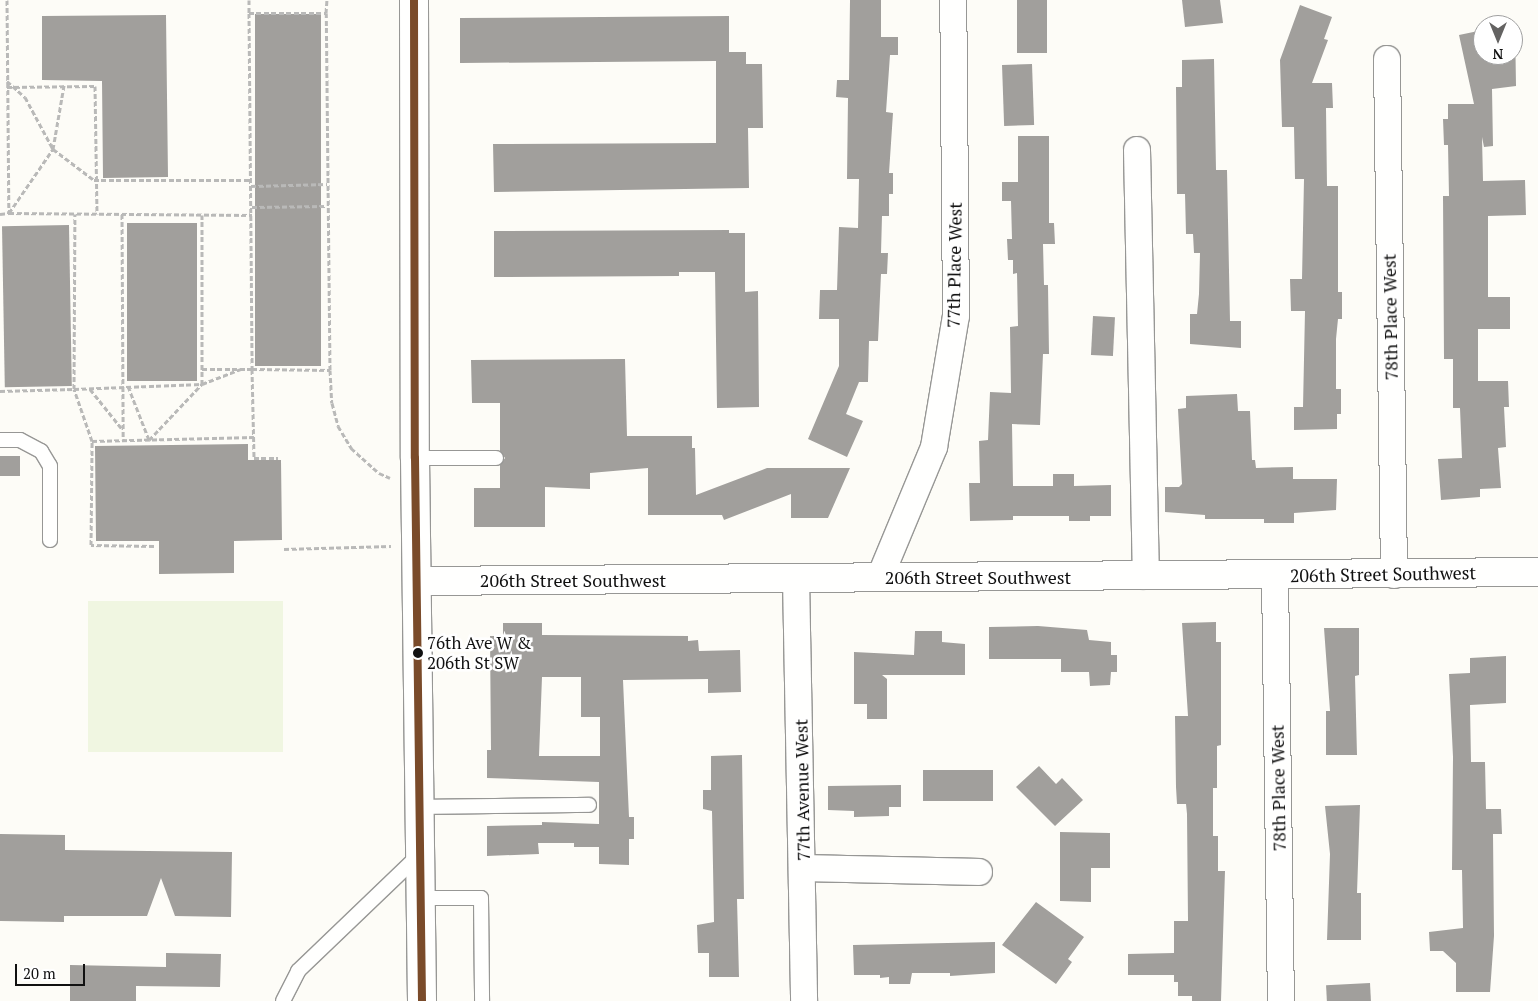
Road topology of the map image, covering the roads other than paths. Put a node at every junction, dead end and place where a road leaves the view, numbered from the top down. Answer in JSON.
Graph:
{"nodes":[{"id":1,"x":414,"y":0,"type":"edge"},
{"id":2,"x":953,"y":0,"type":"edge"},
{"id":3,"x":1387,"y":60,"type":"dead end"},
{"id":4,"x":1137,"y":150,"type":"dead end"},
{"id":5,"x":0,"y":440,"type":"edge"},
{"id":6,"x":415,"y":458,"type":"junction"},
{"id":7,"x":496,"y":458,"type":"dead end"},
{"id":8,"x":50,"y":540,"type":"dead end"},
{"id":9,"x":1538,"y":572,"type":"edge"},
{"id":10,"x":1394,"y":575,"type":"junction"},
{"id":11,"x":1146,"y":576,"type":"junction"},
{"id":12,"x":1275,"y":576,"type":"junction"},
{"id":13,"x":880,"y":577,"type":"junction"},
{"id":14,"x":796,"y":578,"type":"junction"},
{"id":15,"x":419,"y":580,"type":"junction"},
{"id":16,"x":589,"y":805,"type":"dead end"},
{"id":17,"x":421,"y":807,"type":"junction"},
{"id":18,"x":421,"y":852,"type":"junction"},
{"id":19,"x":804,"y":868,"type":"junction"},
{"id":20,"x":979,"y":872,"type":"dead end"},
{"id":21,"x":421,"y":898,"type":"junction"},
{"id":22,"x":283,"y":1001,"type":"edge"},
{"id":23,"x":422,"y":1001,"type":"edge"},
{"id":24,"x":482,"y":1001,"type":"edge"},
{"id":25,"x":804,"y":1001,"type":"edge"},
{"id":26,"x":1281,"y":1001,"type":"edge"}],
"edges":[{"from":1,"to":6,"type":"street"},
{"from":2,"to":13,"type":"street","name":"77th Place West"},
{"from":3,"to":10,"type":"street","name":"78th Place West"},
{"from":4,"to":11,"type":"street"},
{"from":5,"to":8,"type":"lane"},
{"from":6,"to":7,"type":"lane"},
{"from":6,"to":15,"type":"street"},
{"from":9,"to":10,"type":"street","name":"206th Street Southwest"},
{"from":10,"to":12,"type":"street","name":"206th Street Southwest"},
{"from":11,"to":12,"type":"street","name":"206th Street Southwest"},
{"from":11,"to":13,"type":"street","name":"206th Street Southwest"},
{"from":12,"to":26,"type":"street","name":"78th Place West"},
{"from":13,"to":14,"type":"street","name":"206th Street Southwest"},
{"from":14,"to":15,"type":"street","name":"206th Street Southwest"},
{"from":14,"to":19,"type":"street","name":"77th Avenue West"},
{"from":15,"to":17,"type":"street"},
{"from":16,"to":17,"type":"lane"},
{"from":17,"to":18,"type":"street"},
{"from":18,"to":21,"type":"street"},
{"from":18,"to":22,"type":"lane"},
{"from":19,"to":20,"type":"street"},
{"from":19,"to":25,"type":"street","name":"77th Avenue West"},
{"from":21,"to":23,"type":"street"},
{"from":21,"to":24,"type":"lane"}]}
